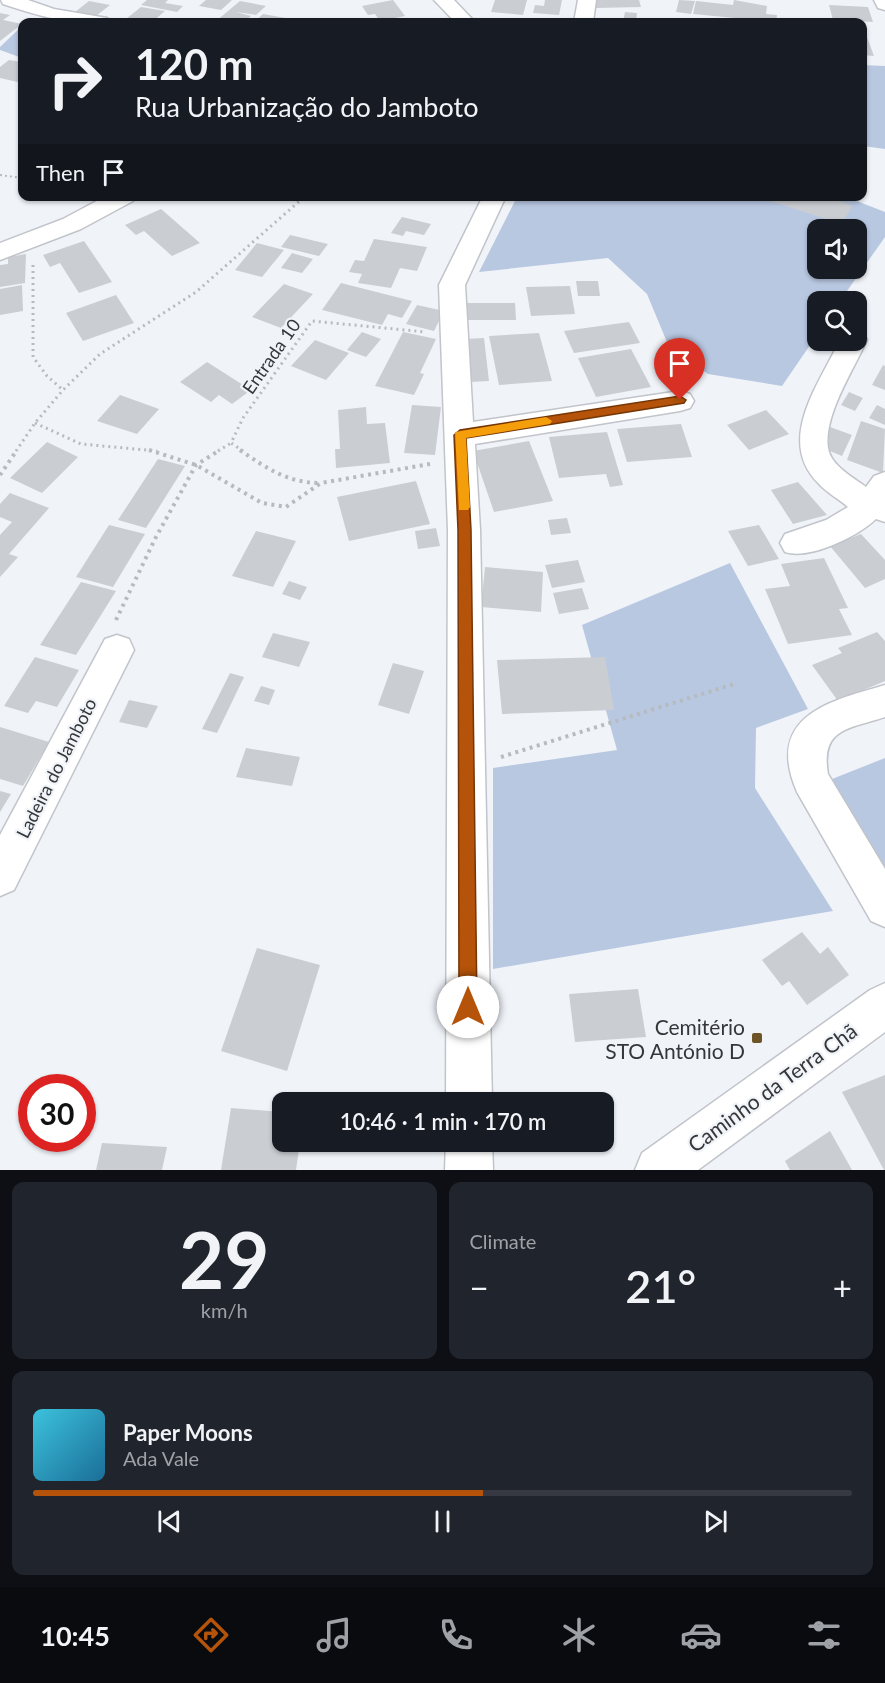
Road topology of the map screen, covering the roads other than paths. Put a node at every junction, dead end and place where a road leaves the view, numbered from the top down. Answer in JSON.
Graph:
{"nodes":[{"id":1,"x":10,"y":0,"type":"edge"},
{"id":2,"x":443,"y":0,"type":"edge"},
{"id":3,"x":587,"y":0,"type":"edge"},
{"id":4,"x":71,"y":18,"type":"edge"},
{"id":5,"x":461,"y":18,"type":"edge"},
{"id":6,"x":585,"y":18,"type":"edge"},
{"id":7,"x":116,"y":201,"type":"edge"},
{"id":8,"x":493,"y":201,"type":"edge"},
{"id":9,"x":0,"y":252,"type":"edge"},
{"id":10,"x":848,"y":351,"type":"edge"},
{"id":11,"x":680,"y":400,"type":"dead end"},
{"id":12,"x":460,"y":447,"type":"junction"},
{"id":13,"x":880,"y":500,"type":"edge"},
{"id":14,"x":795,"y":543,"type":"dead end"},
{"id":15,"x":115,"y":655,"type":"road end"},
{"id":16,"x":885,"y":701,"type":"edge"},
{"id":17,"x":0,"y":876,"type":"edge"},
{"id":18,"x":885,"y":907,"type":"edge"},
{"id":19,"x":885,"y":1005,"type":"edge"},
{"id":20,"x":469,"y":1092,"type":"edge"},
{"id":21,"x":469,"y":1152,"type":"edge"},
{"id":22,"x":469,"y":1170,"type":"edge"},
{"id":23,"x":659,"y":1170,"type":"edge"}],
"edges":[{"from":1,"to":4,"type":"street"},
{"from":2,"to":5,"type":"street"},
{"from":3,"to":6,"type":"street"},
{"from":7,"to":9,"type":"street"},
{"from":8,"to":12,"type":"street"},
{"from":10,"to":13,"type":"street"},
{"from":11,"to":12,"type":"street"},
{"from":12,"to":20,"type":"street"},
{"from":13,"to":14,"type":"street"},
{"from":15,"to":17,"type":"street","name":"Ladeira do Jamboto"},
{"from":16,"to":18,"type":"street"},
{"from":19,"to":23,"type":"street","name":"Caminho da Terra Chã"},
{"from":21,"to":22,"type":"street"}]}
